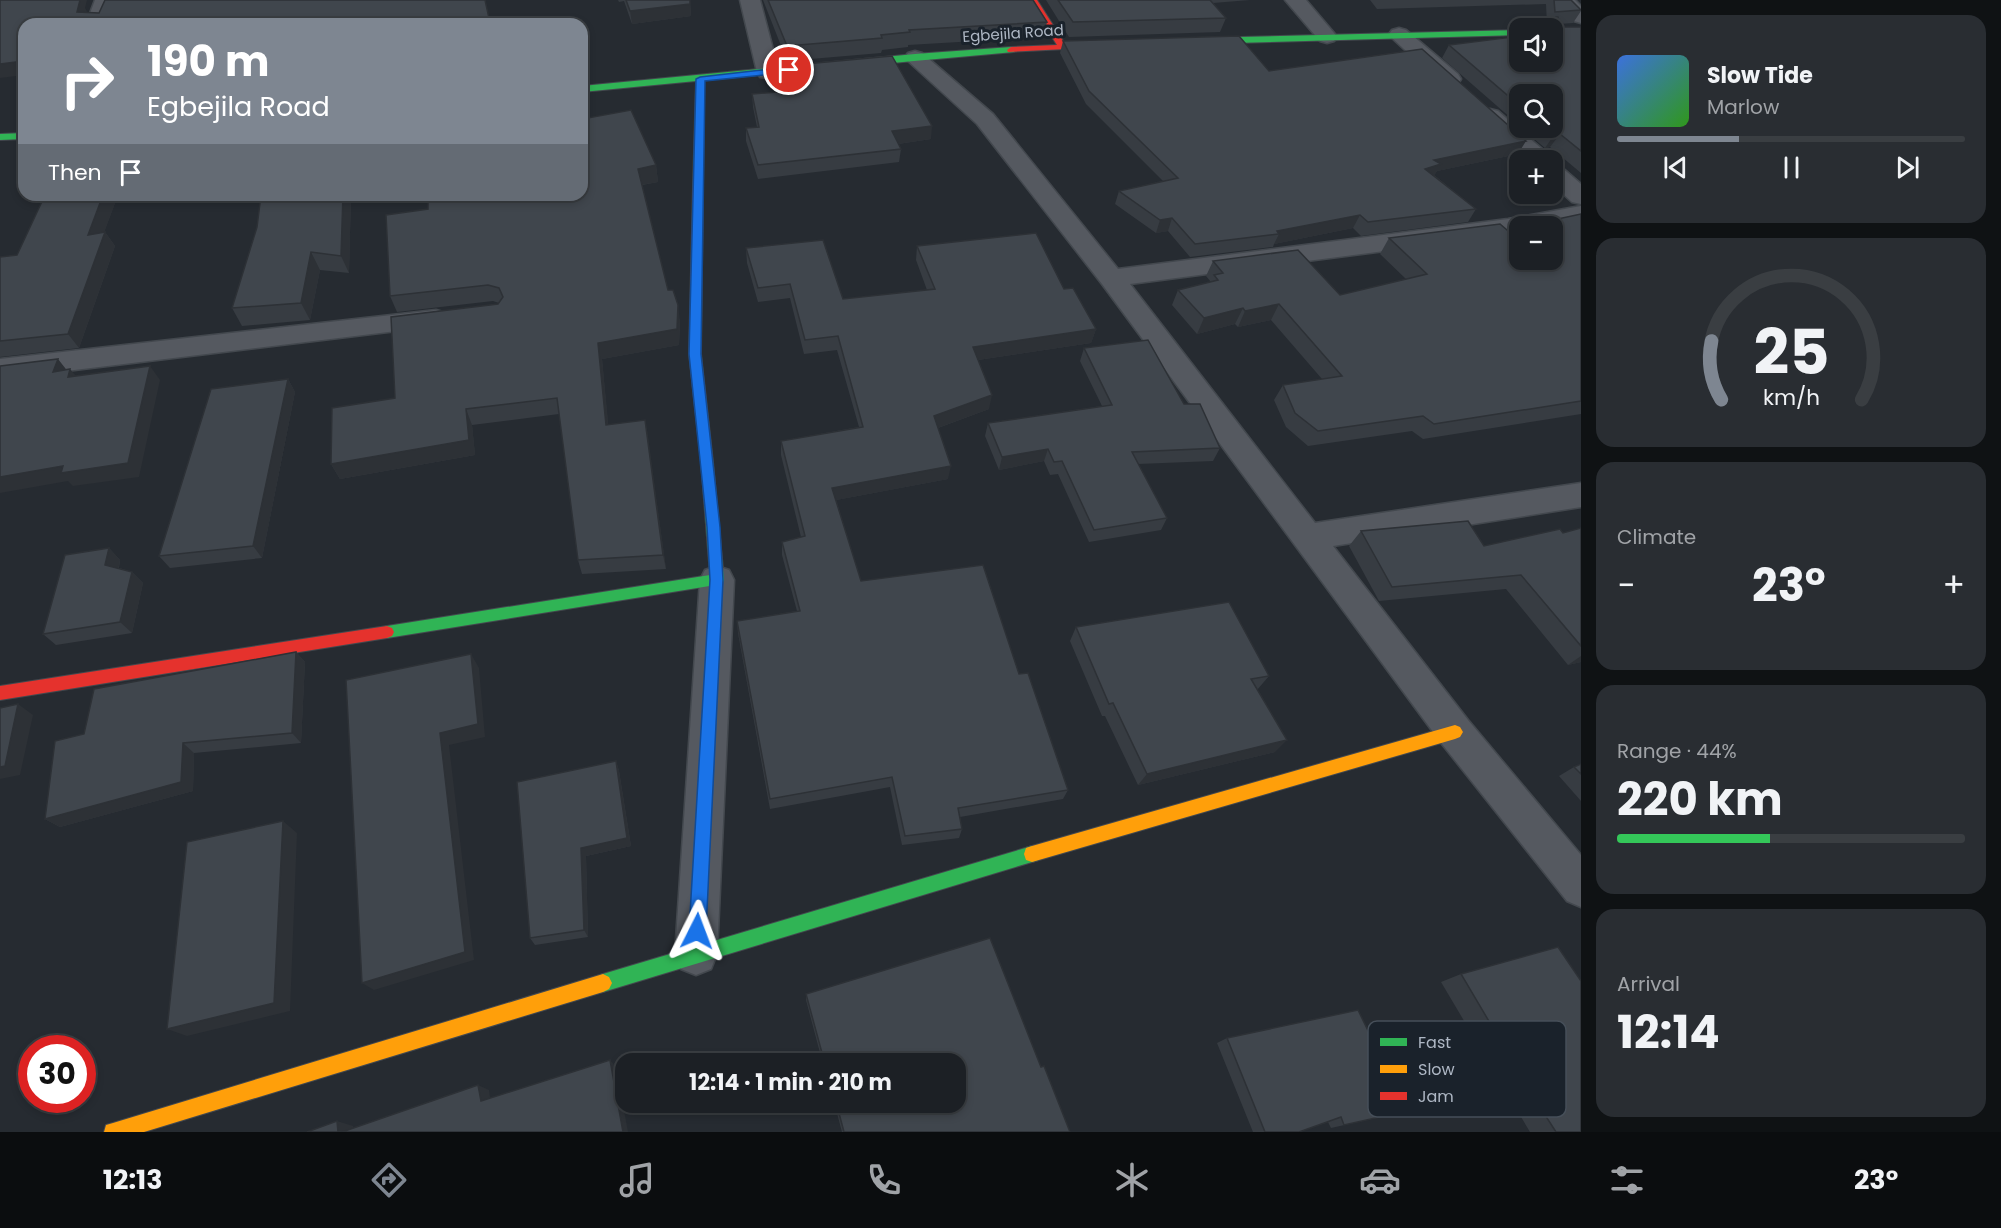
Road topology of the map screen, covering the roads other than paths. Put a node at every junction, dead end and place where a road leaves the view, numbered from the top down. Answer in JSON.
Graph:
{"nodes":[{"id":1,"x":105,"y":0,"type":"edge"},
{"id":2,"x":750,"y":0,"type":"edge"},
{"id":3,"x":1033,"y":0,"type":"edge"},
{"id":4,"x":1295,"y":0,"type":"edge"},
{"id":5,"x":1564,"y":0,"type":"edge"},
{"id":6,"x":1581,"y":16,"type":"edge"},
{"id":7,"x":98,"y":18,"type":"edge"},
{"id":8,"x":1509,"y":32,"type":"edge"},
{"id":9,"x":1399,"y":34,"type":"junction"},
{"id":10,"x":1327,"y":37,"type":"junction"},
{"id":11,"x":1189,"y":41,"type":"edge"},
{"id":12,"x":1119,"y":44,"type":"edge"},
{"id":13,"x":1062,"y":45,"type":"junction"},
{"id":14,"x":915,"y":57,"type":"junction"},
{"id":15,"x":768,"y":72,"type":"junction"},
{"id":16,"x":700,"y":79,"type":"junction"},
{"id":17,"x":588,"y":88,"type":"edge"},
{"id":18,"x":1461,"y":89,"type":"edge"},
{"id":19,"x":1479,"y":105,"type":"edge"},
{"id":20,"x":18,"y":136,"type":"edge"},
{"id":21,"x":0,"y":137,"type":"edge"},
{"id":22,"x":1529,"y":150,"type":"edge"},
{"id":23,"x":1563,"y":181,"type":"edge"},
{"id":24,"x":1581,"y":197,"type":"edge"},
{"id":25,"x":1581,"y":214,"type":"edge"},
{"id":26,"x":1111,"y":278,"type":"junction"},
{"id":27,"x":458,"y":316,"type":"edge"},
{"id":28,"x":0,"y":369,"type":"edge"},
{"id":29,"x":1581,"y":495,"type":"edge"},
{"id":30,"x":1305,"y":537,"type":"junction"},
{"id":31,"x":717,"y":580,"type":"junction"},
{"id":32,"x":0,"y":693,"type":"edge"},
{"id":33,"x":1455,"y":732,"type":"junction"},
{"id":34,"x":1581,"y":887,"type":"edge"},
{"id":35,"x":696,"y":954,"type":"junction"},
{"id":36,"x":113,"y":1132,"type":"edge"}],
"edges":[{"from":1,"to":7,"type":"street"},
{"from":2,"to":15,"type":"street"},
{"from":3,"to":13,"type":"street"},
{"from":4,"to":10,"type":"street"},
{"from":5,"to":6,"type":"street"},
{"from":8,"to":9,"type":"street"},
{"from":9,"to":10,"type":"street"},
{"from":9,"to":18,"type":"street"},
{"from":10,"to":11,"type":"street"},
{"from":12,"to":13,"type":"street","name":"Egbejila Road"},
{"from":13,"to":14,"type":"street","name":"Egbejila Road"},
{"from":14,"to":15,"type":"street","name":"Egbejila Road"},
{"from":14,"to":26,"type":"street"},
{"from":15,"to":16,"type":"street","name":"Egbejila Road"},
{"from":16,"to":17,"type":"street","name":"Egbejila Road"},
{"from":16,"to":31,"type":"street"},
{"from":19,"to":22,"type":"street"},
{"from":20,"to":21,"type":"street"},
{"from":23,"to":24,"type":"street"},
{"from":25,"to":26,"type":"street"},
{"from":26,"to":30,"type":"street"},
{"from":27,"to":28,"type":"street"},
{"from":29,"to":30,"type":"street"},
{"from":30,"to":33,"type":"street"},
{"from":31,"to":32,"type":"street"},
{"from":31,"to":35,"type":"street"},
{"from":33,"to":34,"type":"street"},
{"from":33,"to":35,"type":"street"},
{"from":35,"to":36,"type":"street"}]}
